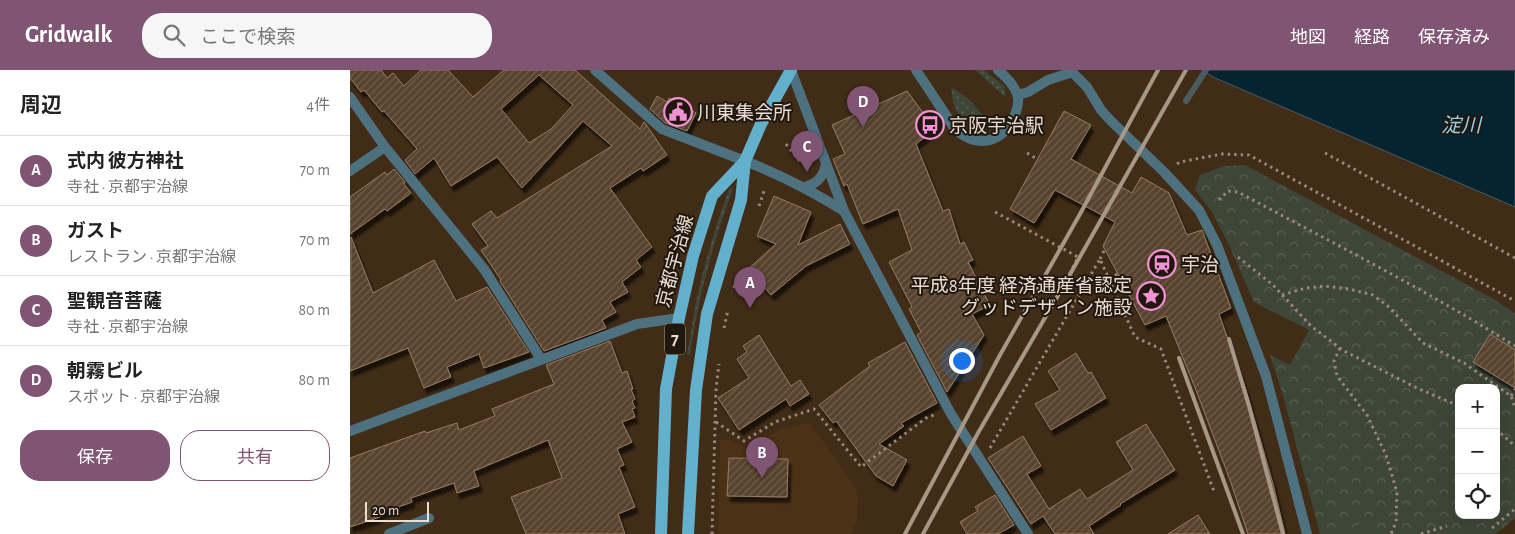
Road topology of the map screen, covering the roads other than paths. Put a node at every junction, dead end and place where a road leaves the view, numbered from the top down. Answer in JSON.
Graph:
{"nodes":[{"id":1,"x":595,"y":70,"type":"edge"},
{"id":2,"x":791,"y":70,"type":"edge"},
{"id":3,"x":916,"y":70,"type":"edge"},
{"id":4,"x":998,"y":70,"type":"edge"},
{"id":5,"x":1071,"y":71,"type":"edge"},
{"id":6,"x":1018,"y":95,"type":"junction"},
{"id":7,"x":350,"y":97,"type":"edge"},
{"id":8,"x":385,"y":147,"type":"junction"},
{"id":9,"x":745,"y":161,"type":"junction"},
{"id":10,"x":826,"y":164,"type":"junction"},
{"id":11,"x":350,"y":172,"type":"edge"},
{"id":12,"x":805,"y":187,"type":"junction"},
{"id":13,"x":844,"y":210,"type":"junction"},
{"id":14,"x":679,"y":318,"type":"junction"},
{"id":15,"x":541,"y":359,"type":"junction"},
{"id":16,"x":350,"y":431,"type":"edge"},
{"id":17,"x":429,"y":518,"type":"dead end"},
{"id":18,"x":389,"y":534,"type":"edge"},
{"id":19,"x":661,"y":534,"type":"edge"},
{"id":20,"x":688,"y":534,"type":"edge"},
{"id":21,"x":1028,"y":534,"type":"edge"},
{"id":22,"x":1307,"y":534,"type":"edge"}],
"edges":[{"from":1,"to":9,"type":"street"},
{"from":2,"to":9,"type":"main road","name":"京都宇治線","number":"7"},
{"from":2,"to":10,"type":"street"},
{"from":3,"to":6,"type":"street"},
{"from":4,"to":6,"type":"street"},
{"from":5,"to":6,"type":"street"},
{"from":5,"to":22,"type":"street"},
{"from":7,"to":8,"type":"street"},
{"from":8,"to":11,"type":"street"},
{"from":8,"to":15,"type":"street"},
{"from":9,"to":12,"type":"street"},
{"from":9,"to":14,"type":"main road","name":"京都宇治線","number":"7"},
{"from":9,"to":20,"type":"main road","name":"京都宇治線","number":"7"},
{"from":10,"to":12,"type":"street"},
{"from":10,"to":13,"type":"street"},
{"from":12,"to":13,"type":"street"},
{"from":13,"to":21,"type":"street"},
{"from":14,"to":15,"type":"street"},
{"from":14,"to":19,"type":"main road","name":"京都宇治線","number":"7"},
{"from":15,"to":16,"type":"street"},
{"from":17,"to":18,"type":"street"}]}
